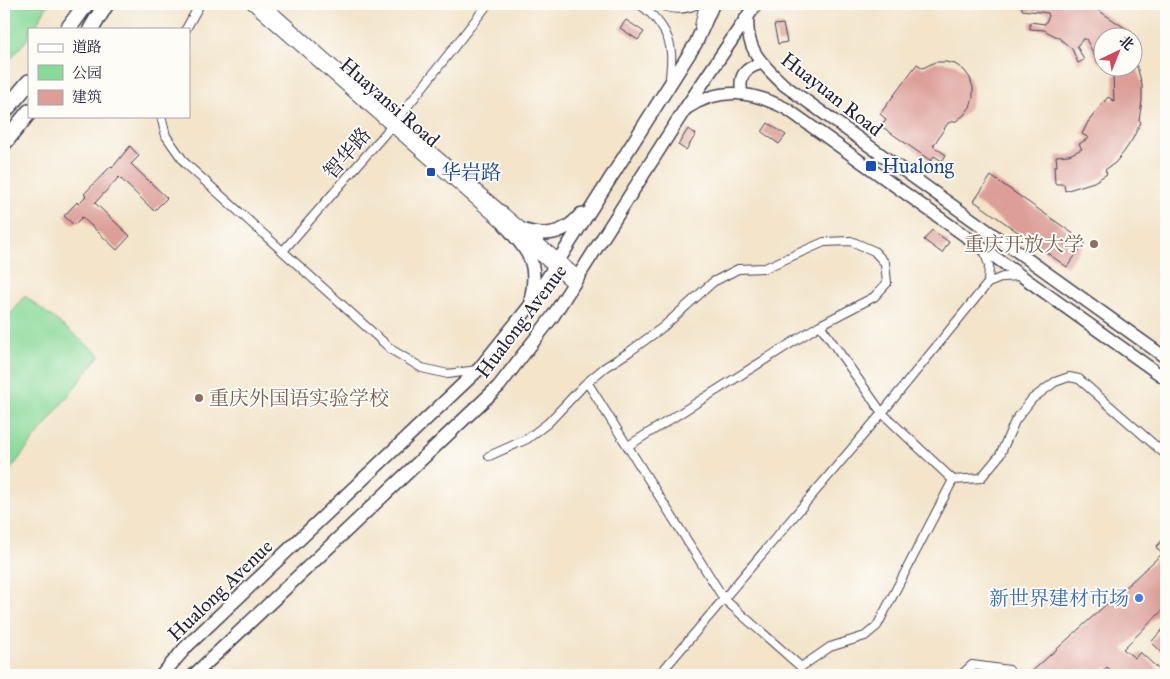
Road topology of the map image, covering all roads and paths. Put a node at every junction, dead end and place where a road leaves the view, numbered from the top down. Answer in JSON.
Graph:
{"nodes":[{"id":1,"x":86,"y":4,"type":"edge"},
{"id":2,"x":106,"y":4,"type":"edge"},
{"id":3,"x":200,"y":4,"type":"edge"},
{"id":4,"x":252,"y":4,"type":"edge"},
{"id":5,"x":264,"y":4,"type":"edge"},
{"id":6,"x":488,"y":4,"type":"edge"},
{"id":7,"x":640,"y":4,"type":"edge"},
{"id":8,"x":658,"y":4,"type":"edge"},
{"id":9,"x":697,"y":4,"type":"edge"},
{"id":10,"x":704,"y":4,"type":"edge"},
{"id":11,"x":714,"y":4,"type":"edge"},
{"id":12,"x":756,"y":4,"type":"edge"},
{"id":13,"x":748,"y":15,"type":"junction"},
{"id":14,"x":69,"y":28,"type":"edge"},
{"id":15,"x":91,"y":28,"type":"edge"},
{"id":16,"x":187,"y":28,"type":"edge"},
{"id":17,"x":696,"y":43,"type":"junction"},
{"id":18,"x":762,"y":63,"type":"junction"},
{"id":19,"x":28,"y":83,"type":"edge"},
{"id":20,"x":670,"y":84,"type":"junction"},
{"id":21,"x":742,"y":94,"type":"junction"},
{"id":22,"x":4,"y":112,"type":"edge"},
{"id":23,"x":683,"y":112,"type":"junction"},
{"id":24,"x":28,"y":113,"type":"edge"},
{"id":25,"x":162,"y":118,"type":"edge"},
{"id":26,"x":393,"y":124,"type":"junction"},
{"id":27,"x":4,"y":144,"type":"edge"},
{"id":28,"x":610,"y":179,"type":"junction"},
{"id":29,"x":505,"y":226,"type":"junction"},
{"id":30,"x":521,"y":229,"type":"junction"},
{"id":31,"x":984,"y":250,"type":"junction"},
{"id":32,"x":283,"y":251,"type":"junction"},
{"id":33,"x":556,"y":264,"type":"junction"},
{"id":34,"x":1020,"y":276,"type":"junction"},
{"id":35,"x":576,"y":280,"type":"junction"},
{"id":36,"x":988,"y":283,"type":"junction"},
{"id":37,"x":529,"y":307,"type":"junction"},
{"id":38,"x":820,"y":325,"type":"junction"},
{"id":39,"x":1166,"y":358,"type":"edge"},
{"id":40,"x":479,"y":369,"type":"junction"},
{"id":41,"x":1166,"y":379,"type":"edge"},
{"id":42,"x":587,"y":382,"type":"junction"},
{"id":43,"x":882,"y":413,"type":"junction"},
{"id":44,"x":628,"y":446,"type":"junction"},
{"id":45,"x":1166,"y":455,"type":"edge"},
{"id":46,"x":489,"y":456,"type":"dead end"},
{"id":47,"x":953,"y":480,"type":"junction"},
{"id":48,"x":724,"y":598,"type":"junction"},
{"id":49,"x":1009,"y":670,"type":"dead end"},
{"id":50,"x":162,"y":675,"type":"edge"},
{"id":51,"x":194,"y":675,"type":"edge"},
{"id":52,"x":659,"y":675,"type":"edge"},
{"id":53,"x":961,"y":675,"type":"edge"}],
"edges":[{"from":1,"to":14,"type":"highway"},
{"from":2,"to":15,"type":"highway"},
{"from":3,"to":16,"type":"street"},
{"from":4,"to":26,"type":"street","name":"Huayansi Road"},
{"from":5,"to":26,"type":"street","name":"Huayansi Road"},
{"from":6,"to":26,"type":"street","name":"智华路"},
{"from":7,"to":20,"type":"street"},
{"from":8,"to":9,"type":"street"},
{"from":10,"to":17,"type":"street","name":"Hualong Avenue"},
{"from":11,"to":17,"type":"main road","name":"Hualong Avenue"},
{"from":12,"to":13,"type":"main road","name":"Hualong Avenue"},
{"from":13,"to":18,"type":"main road","name":"Huayuan Road"},
{"from":13,"to":23,"type":"main road","name":"Hualong Avenue"},
{"from":17,"to":20,"type":"main road","name":"Hualong Avenue"},
{"from":18,"to":21,"type":"main road"},
{"from":18,"to":39,"type":"main road","name":"Huayuan Road"},
{"from":19,"to":22,"type":"highway"},
{"from":20,"to":28,"type":"main road","name":"Hualong Avenue"},
{"from":21,"to":23,"type":"main road","name":"Huayuan Road"},
{"from":21,"to":31,"type":"main road","name":"Huayuan Road"},
{"from":23,"to":35,"type":"main road","name":"Hualong Avenue"},
{"from":24,"to":27,"type":"highway"},
{"from":25,"to":32,"type":"street"},
{"from":26,"to":29,"type":"street","name":"Huayansi Road"},
{"from":26,"to":30,"type":"street","name":"Huayansi Road"},
{"from":26,"to":32,"type":"street","name":"智华路"},
{"from":28,"to":30,"type":"main road"},
{"from":28,"to":33,"type":"main road","name":"Hualong Avenue"},
{"from":29,"to":33,"type":"street","name":"Huayansi Road"},
{"from":29,"to":37,"type":"main road"},
{"from":30,"to":33,"type":"street","name":"Huayansi Road"},
{"from":31,"to":34,"type":"main road","name":"Huayuan Road"},
{"from":31,"to":36,"type":"street"},
{"from":32,"to":40,"type":"street"},
{"from":33,"to":35,"type":"street","name":"Huayansi Road"},
{"from":33,"to":37,"type":"main road","name":"Hualong Avenue"},
{"from":34,"to":36,"type":"street"},
{"from":34,"to":41,"type":"main road","name":"Huayuan Road"},
{"from":35,"to":51,"type":"main road","name":"Hualong Avenue"},
{"from":36,"to":43,"type":"street"},
{"from":37,"to":40,"type":"main road","name":"Hualong Avenue"},
{"from":38,"to":42,"type":"street"},
{"from":38,"to":43,"type":"street"},
{"from":38,"to":44,"type":"street"},
{"from":40,"to":50,"type":"main road","name":"Hualong Avenue"},
{"from":42,"to":44,"type":"street"},
{"from":42,"to":46,"type":"street"},
{"from":43,"to":47,"type":"street"},
{"from":43,"to":48,"type":"street"},
{"from":44,"to":48,"type":"street"},
{"from":45,"to":47,"type":"street"},
{"from":47,"to":48,"type":"street"},
{"from":48,"to":52,"type":"street"},
{"from":49,"to":53,"type":"street"}]}
